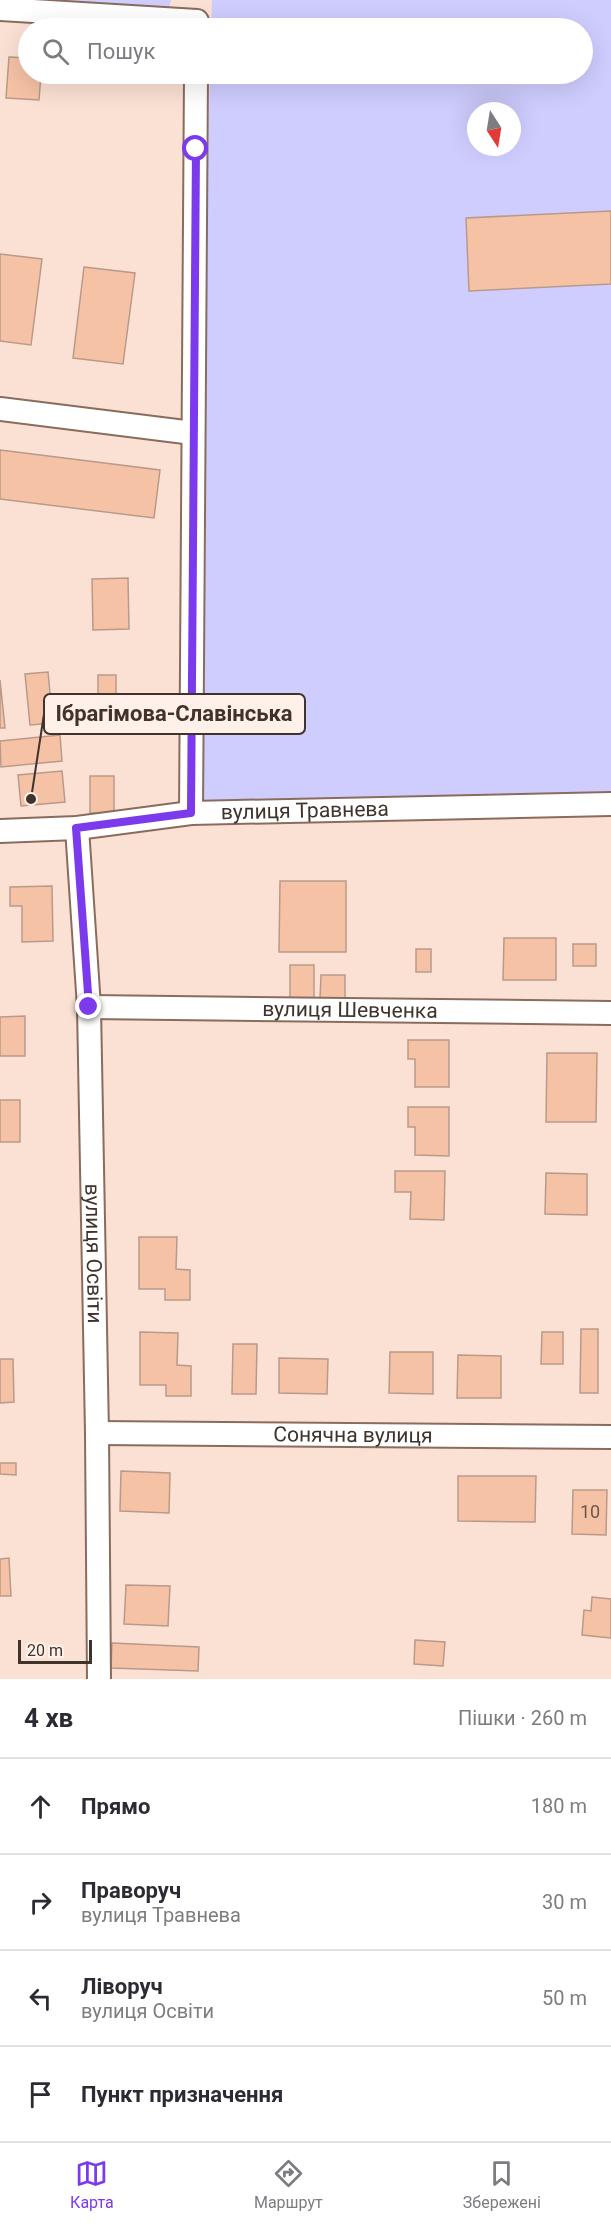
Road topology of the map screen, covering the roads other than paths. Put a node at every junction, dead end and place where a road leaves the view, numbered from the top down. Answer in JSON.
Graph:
{"nodes":[{"id":1,"x":0,"y":9,"type":"edge"},
{"id":2,"x":197,"y":17,"type":"edge"},
{"id":3,"x":196,"y":84,"type":"edge"},
{"id":4,"x":0,"y":409,"type":"edge"},
{"id":5,"x":193,"y":434,"type":"junction"},
{"id":6,"x":611,"y":804,"type":"edge"},
{"id":7,"x":191,"y":813,"type":"junction"},
{"id":8,"x":76,"y":828,"type":"junction"},
{"id":9,"x":0,"y":831,"type":"edge"},
{"id":10,"x":89,"y":1007,"type":"junction"},
{"id":11,"x":611,"y":1013,"type":"edge"},
{"id":12,"x":97,"y":1433,"type":"junction"},
{"id":13,"x":611,"y":1437,"type":"edge"},
{"id":14,"x":99,"y":1679,"type":"edge"}],
"edges":[{"from":1,"to":2,"type":"street"},
{"from":3,"to":5,"type":"street"},
{"from":4,"to":5,"type":"street"},
{"from":5,"to":7,"type":"street"},
{"from":6,"to":7,"type":"street","name":"вулиця Травнева"},
{"from":7,"to":8,"type":"street","name":"вулиця Травнева"},
{"from":8,"to":9,"type":"street","name":"вулиця Травнева"},
{"from":8,"to":10,"type":"street","name":"вулиця Освіти"},
{"from":10,"to":11,"type":"street","name":"вулиця Шевченка"},
{"from":10,"to":12,"type":"street","name":"вулиця Освіти"},
{"from":12,"to":13,"type":"street","name":"Сонячна вулиця"},
{"from":12,"to":14,"type":"street","name":"вулиця Освіти"}]}
